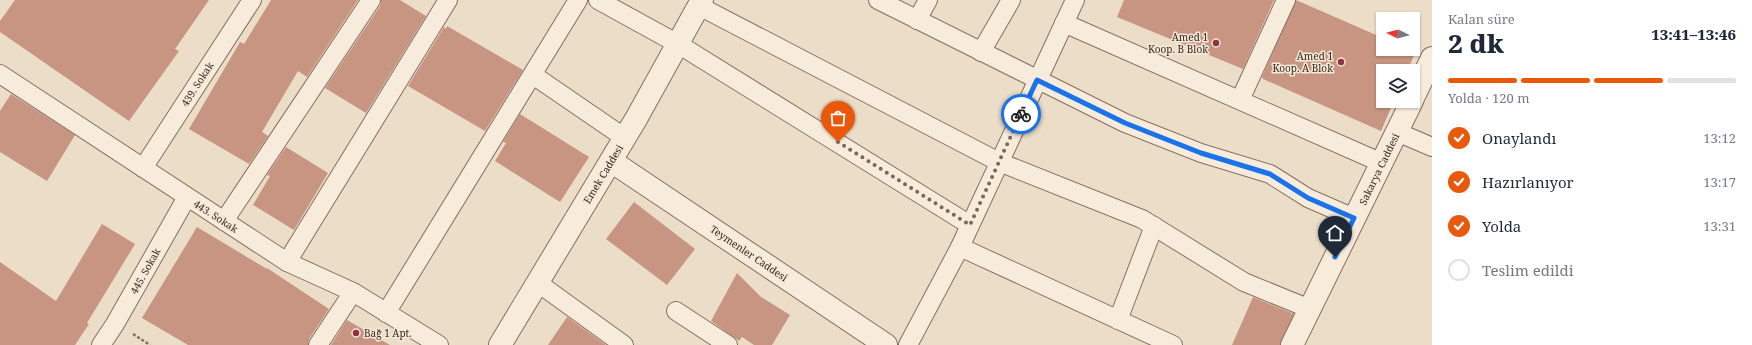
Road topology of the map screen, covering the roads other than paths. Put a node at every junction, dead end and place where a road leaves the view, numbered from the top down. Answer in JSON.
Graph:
{"nodes":[{"id":1,"x":252,"y":0,"type":"edge"},
{"id":2,"x":371,"y":0,"type":"edge"},
{"id":3,"x":448,"y":0,"type":"edge"},
{"id":4,"x":578,"y":0,"type":"edge"},
{"id":5,"x":598,"y":0,"type":"edge"},
{"id":6,"x":878,"y":0,"type":"edge"},
{"id":7,"x":928,"y":0,"type":"edge"},
{"id":8,"x":1011,"y":0,"type":"edge"},
{"id":9,"x":1074,"y":0,"type":"edge"},
{"id":10,"x":1286,"y":0,"type":"edge"},
{"id":11,"x":700,"y":3,"type":"edge"},
{"id":12,"x":917,"y":20,"type":"junction"},
{"id":13,"x":1064,"y":23,"type":"junction"},
{"id":14,"x":678,"y":44,"type":"junction"},
{"id":15,"x":982,"y":52,"type":"junction"},
{"id":16,"x":1432,"y":58,"type":"edge"},
{"id":17,"x":0,"y":74,"type":"edge"},
{"id":18,"x":533,"y":75,"type":"junction"},
{"id":19,"x":1037,"y":80,"type":"junction"},
{"id":20,"x":1420,"y":83,"type":"edge"},
{"id":21,"x":1240,"y":100,"type":"junction"},
{"id":22,"x":1409,"y":108,"type":"edge"},
{"id":23,"x":1397,"y":132,"type":"junction"},
{"id":24,"x":625,"y":138,"type":"junction"},
{"id":25,"x":1432,"y":147,"type":"edge"},
{"id":26,"x":611,"y":161,"type":"junction"},
{"id":27,"x":999,"y":162,"type":"junction"},
{"id":28,"x":1382,"y":163,"type":"junction"},
{"id":29,"x":143,"y":168,"type":"junction"},
{"id":30,"x":187,"y":196,"type":"junction"},
{"id":31,"x":1354,"y":218,"type":"junction"},
{"id":32,"x":224,"y":221,"type":"junction"},
{"id":33,"x":970,"y":225,"type":"junction"},
{"id":34,"x":1154,"y":226,"type":"junction"},
{"id":35,"x":960,"y":247,"type":"junction"},
{"id":36,"x":287,"y":262,"type":"junction"},
{"id":37,"x":538,"y":283,"type":"junction"},
{"id":38,"x":353,"y":292,"type":"junction"},
{"id":39,"x":1310,"y":309,"type":"junction"},
{"id":40,"x":676,"y":311,"type":"dead end"},
{"id":41,"x":386,"y":313,"type":"junction"},
{"id":42,"x":1118,"y":320,"type":"junction"},
{"id":43,"x":1295,"y":344,"type":"edge"},
{"id":44,"x":102,"y":345,"type":"edge"},
{"id":45,"x":318,"y":345,"type":"edge"},
{"id":46,"x":439,"y":345,"type":"edge"},
{"id":47,"x":500,"y":345,"type":"edge"},
{"id":48,"x":624,"y":345,"type":"edge"},
{"id":49,"x":728,"y":345,"type":"edge"},
{"id":50,"x":886,"y":345,"type":"edge"},
{"id":51,"x":908,"y":345,"type":"edge"},
{"id":52,"x":1173,"y":345,"type":"edge"}],
"edges":[{"from":1,"to":29,"type":"street","name":"439. Sokak"},
{"from":2,"to":32,"type":"street"},
{"from":3,"to":36,"type":"street"},
{"from":4,"to":18,"type":"street"},
{"from":5,"to":14,"type":"street"},
{"from":6,"to":12,"type":"street"},
{"from":7,"to":12,"type":"street"},
{"from":8,"to":15,"type":"street"},
{"from":9,"to":13,"type":"street"},
{"from":10,"to":21,"type":"street"},
{"from":11,"to":14,"type":"street","name":"Emek Caddesi"},
{"from":11,"to":27,"type":"street"},
{"from":12,"to":15,"type":"street"},
{"from":13,"to":19,"type":"street"},
{"from":13,"to":21,"type":"street"},
{"from":14,"to":24,"type":"street","name":"Emek Caddesi"},
{"from":14,"to":33,"type":"street"},
{"from":15,"to":19,"type":"street"},
{"from":16,"to":20,"type":"street"},
{"from":17,"to":29,"type":"street","name":"443. Sokak"},
{"from":18,"to":24,"type":"street"},
{"from":18,"to":41,"type":"street"},
{"from":19,"to":27,"type":"street"},
{"from":19,"to":31,"type":"street"},
{"from":21,"to":28,"type":"street"},
{"from":22,"to":23,"type":"street","name":"Sakarya Caddesi"},
{"from":23,"to":25,"type":"street"},
{"from":23,"to":28,"type":"street","name":"Sakarya Caddesi"},
{"from":24,"to":26,"type":"street","name":"Emek Caddesi"},
{"from":26,"to":37,"type":"street","name":"Emek Caddesi"},
{"from":26,"to":50,"type":"street","name":"Teymenler Caddesi"},
{"from":27,"to":33,"type":"street"},
{"from":27,"to":34,"type":"street"},
{"from":28,"to":31,"type":"street","name":"Sakarya Caddesi"},
{"from":29,"to":30,"type":"street","name":"443. Sokak"},
{"from":30,"to":32,"type":"street","name":"443. Sokak"},
{"from":30,"to":44,"type":"street","name":"445. Sokak"},
{"from":31,"to":39,"type":"street","name":"Sakarya Caddesi"},
{"from":32,"to":36,"type":"street","name":"443. Sokak"},
{"from":33,"to":35,"type":"street"},
{"from":34,"to":39,"type":"street"},
{"from":34,"to":42,"type":"street"},
{"from":35,"to":42,"type":"street"},
{"from":35,"to":51,"type":"street"},
{"from":36,"to":38,"type":"street","name":"443. Sokak"},
{"from":37,"to":47,"type":"street","name":"Emek Caddesi"},
{"from":37,"to":48,"type":"street"},
{"from":38,"to":41,"type":"street","name":"443. Sokak"},
{"from":38,"to":45,"type":"street"},
{"from":39,"to":43,"type":"street","name":"Sakarya Caddesi"},
{"from":40,"to":49,"type":"street"},
{"from":41,"to":46,"type":"street","name":"443. Sokak"},
{"from":42,"to":52,"type":"street"}]}
